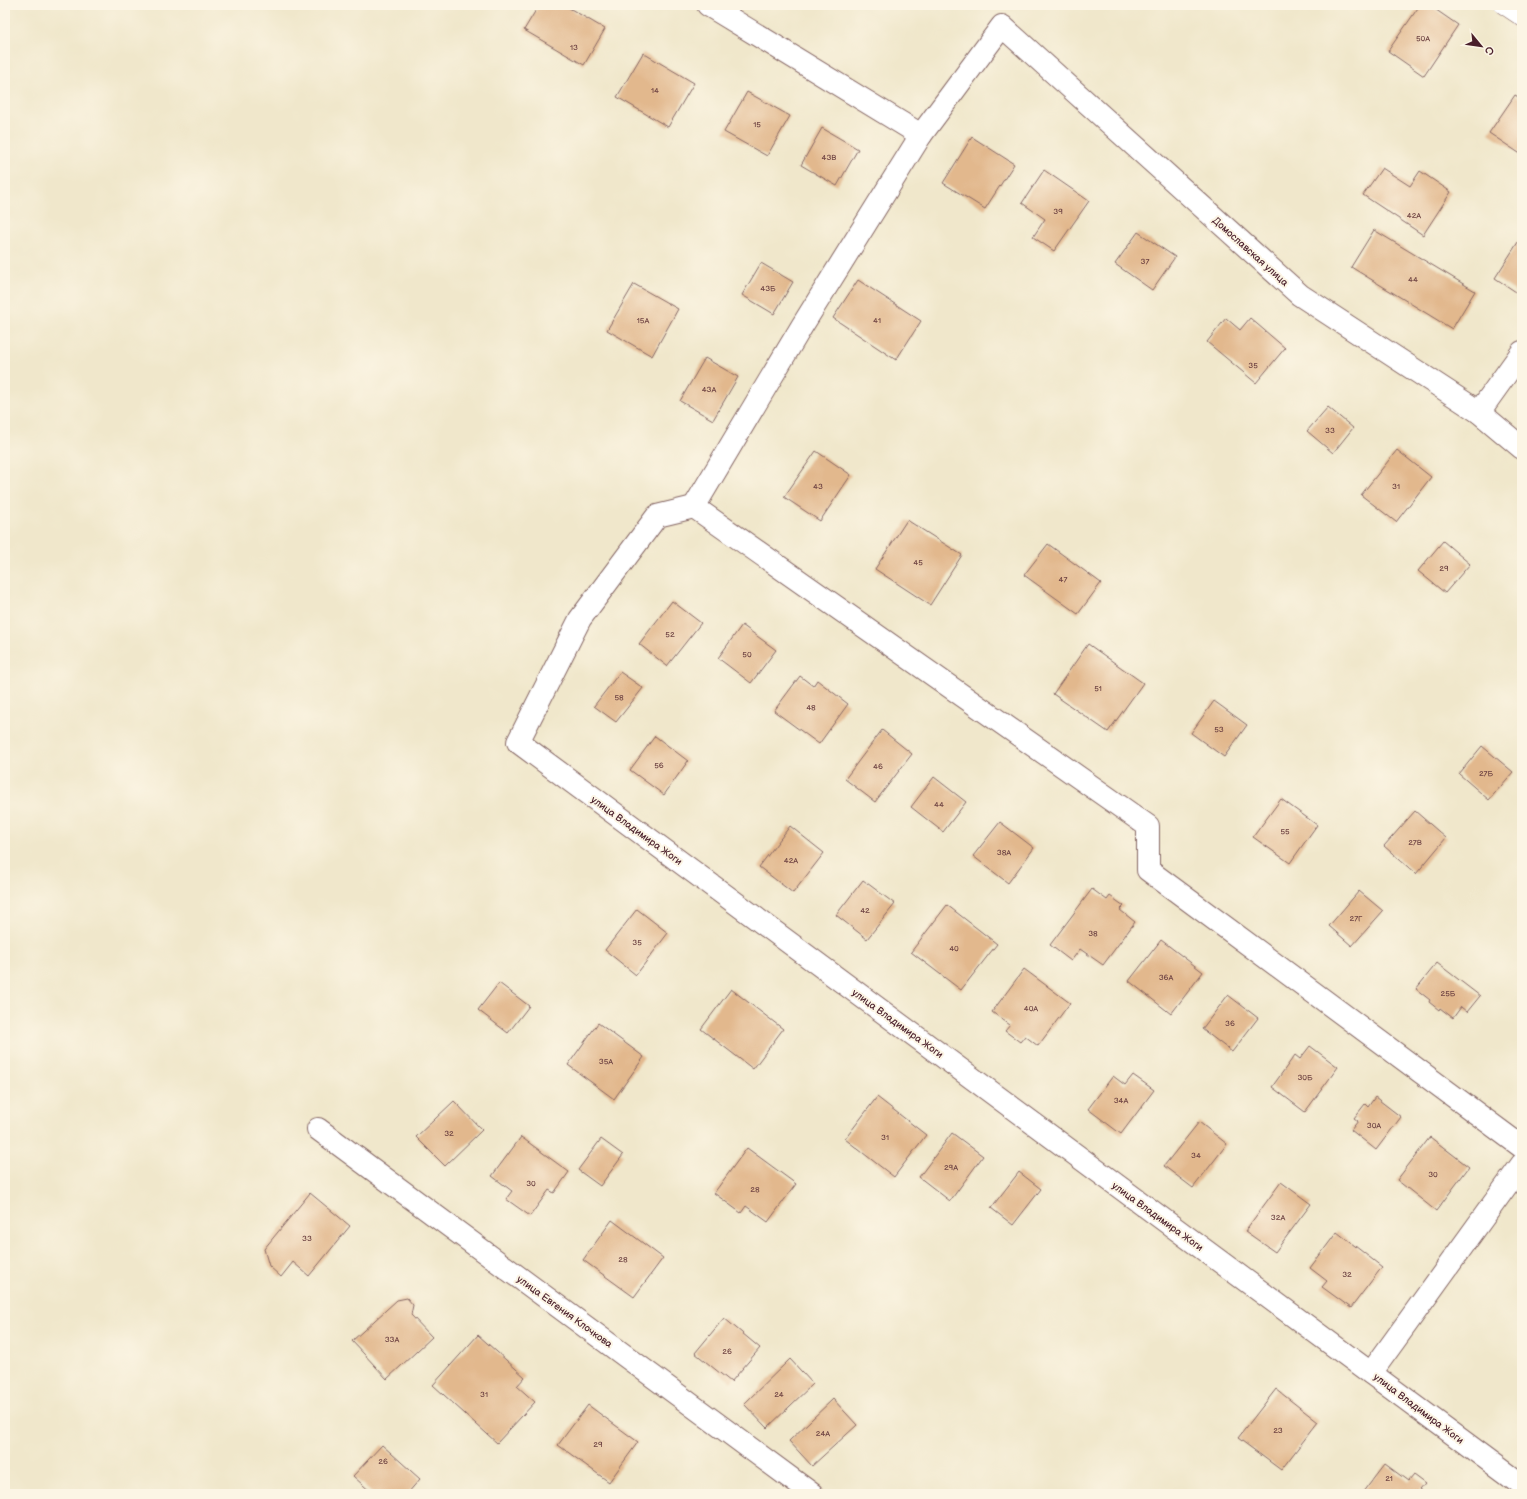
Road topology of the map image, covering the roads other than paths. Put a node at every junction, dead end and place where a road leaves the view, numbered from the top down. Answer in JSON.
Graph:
{"nodes":[{"id":1,"x":708,"y":5,"type":"edge"},
{"id":2,"x":1501,"y":5,"type":"edge"},
{"id":3,"x":1522,"y":19,"type":"edge"},
{"id":4,"x":921,"y":135,"type":"junction"},
{"id":5,"x":1522,"y":352,"type":"edge"},
{"id":6,"x":1479,"y":412,"type":"junction"},
{"id":7,"x":1522,"y":448,"type":"edge"},
{"id":8,"x":694,"y":507,"type":"junction"},
{"id":9,"x":318,"y":1129,"type":"dead end"},
{"id":10,"x":1522,"y":1147,"type":"edge"},
{"id":11,"x":1522,"y":1164,"type":"edge"},
{"id":12,"x":1371,"y":1373,"type":"junction"},
{"id":13,"x":1522,"y":1485,"type":"edge"},
{"id":14,"x":812,"y":1494,"type":"edge"}],
"edges":[{"from":1,"to":4,"type":"street"},
{"from":2,"to":3,"type":"lane"},
{"from":4,"to":6,"type":"street","name":"Домославская улица"},
{"from":4,"to":8,"type":"street"},
{"from":5,"to":6,"type":"street"},
{"from":6,"to":7,"type":"street","name":"Домославская улица"},
{"from":8,"to":10,"type":"street"},
{"from":8,"to":12,"type":"street","name":"улица Владимира Жоги"},
{"from":9,"to":14,"type":"street","name":"улица Евгения Клочкова"},
{"from":11,"to":12,"type":"street"},
{"from":12,"to":13,"type":"street","name":"улица Владимира Жоги"}]}
